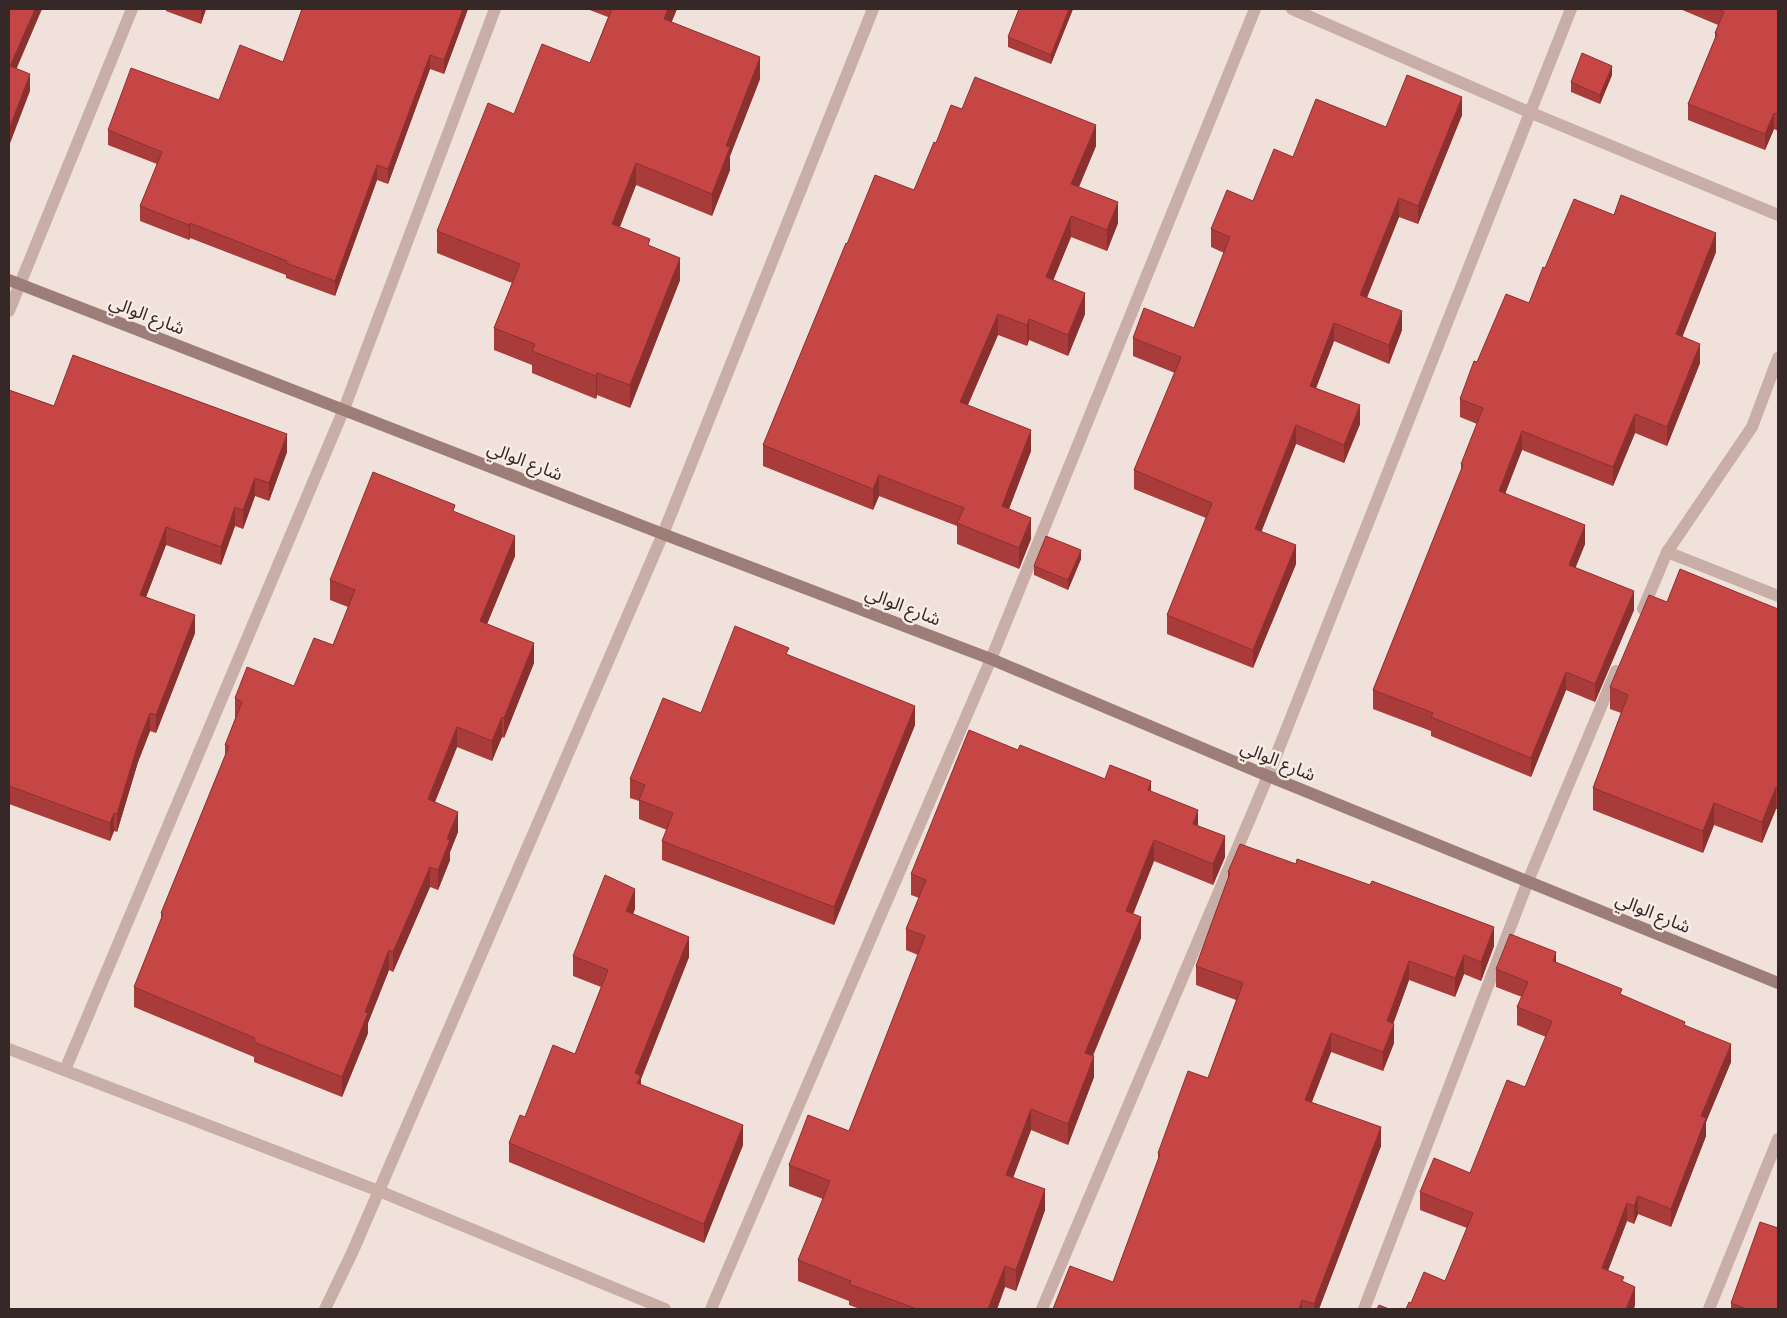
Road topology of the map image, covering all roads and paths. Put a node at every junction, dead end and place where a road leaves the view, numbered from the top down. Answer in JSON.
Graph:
{"nodes":[{"id":1,"x":132,"y":9,"type":"edge"},
{"id":2,"x":496,"y":9,"type":"edge"},
{"id":3,"x":873,"y":9,"type":"edge"},
{"id":4,"x":1255,"y":9,"type":"edge"},
{"id":5,"x":1292,"y":9,"type":"edge"},
{"id":6,"x":1571,"y":9,"type":"edge"},
{"id":7,"x":1529,"y":112,"type":"junction"},
{"id":8,"x":1778,"y":215,"type":"edge"},
{"id":9,"x":14,"y":282,"type":"edge"},
{"id":10,"x":9,"y":311,"type":"edge"},
{"id":11,"x":1778,"y":358,"type":"edge"},
{"id":12,"x":344,"y":409,"type":"junction"},
{"id":13,"x":663,"y":534,"type":"junction"},
{"id":14,"x":1667,"y":552,"type":"junction"},
{"id":15,"x":1778,"y":596,"type":"edge"},
{"id":16,"x":1636,"y":625,"type":"edge"},
{"id":17,"x":991,"y":658,"type":"junction"},
{"id":18,"x":1621,"y":662,"type":"edge"},
{"id":19,"x":1268,"y":776,"type":"junction"},
{"id":20,"x":1528,"y":880,"type":"junction"},
{"id":21,"x":1778,"y":983,"type":"edge"},
{"id":22,"x":9,"y":1049,"type":"edge"},
{"id":23,"x":64,"y":1070,"type":"junction"},
{"id":24,"x":1778,"y":1139,"type":"edge"},
{"id":25,"x":379,"y":1191,"type":"junction"},
{"id":26,"x":325,"y":1309,"type":"edge"},
{"id":27,"x":665,"y":1309,"type":"edge"},
{"id":28,"x":712,"y":1309,"type":"edge"},
{"id":29,"x":1042,"y":1309,"type":"edge"},
{"id":30,"x":1364,"y":1309,"type":"edge"},
{"id":31,"x":1709,"y":1309,"type":"edge"}],
"edges":[{"from":1,"to":9,"type":"street"},
{"from":2,"to":12,"type":"street"},
{"from":3,"to":13,"type":"street"},
{"from":4,"to":17,"type":"street"},
{"from":5,"to":7,"type":"street"},
{"from":6,"to":7,"type":"street"},
{"from":7,"to":8,"type":"street"},
{"from":7,"to":19,"type":"street"},
{"from":9,"to":10,"type":"street"},
{"from":9,"to":12,"type":"main road","name":"شارع الوالي"},
{"from":11,"to":14,"type":"street"},
{"from":12,"to":13,"type":"main road","name":"شارع الوالي"},
{"from":12,"to":23,"type":"street"},
{"from":13,"to":17,"type":"main road","name":"شارع الوالي"},
{"from":13,"to":25,"type":"street"},
{"from":14,"to":15,"type":"street"},
{"from":14,"to":16,"type":"street"},
{"from":17,"to":19,"type":"main road","name":"شارع الوالي"},
{"from":17,"to":28,"type":"street"},
{"from":18,"to":20,"type":"street"},
{"from":19,"to":20,"type":"main road","name":"شارع الوالي"},
{"from":19,"to":29,"type":"street"},
{"from":20,"to":21,"type":"main road","name":"شارع الوالي"},
{"from":20,"to":30,"type":"street"},
{"from":22,"to":23,"type":"street"},
{"from":23,"to":25,"type":"street"},
{"from":24,"to":31,"type":"street"},
{"from":25,"to":26,"type":"street"},
{"from":25,"to":27,"type":"street"}]}
